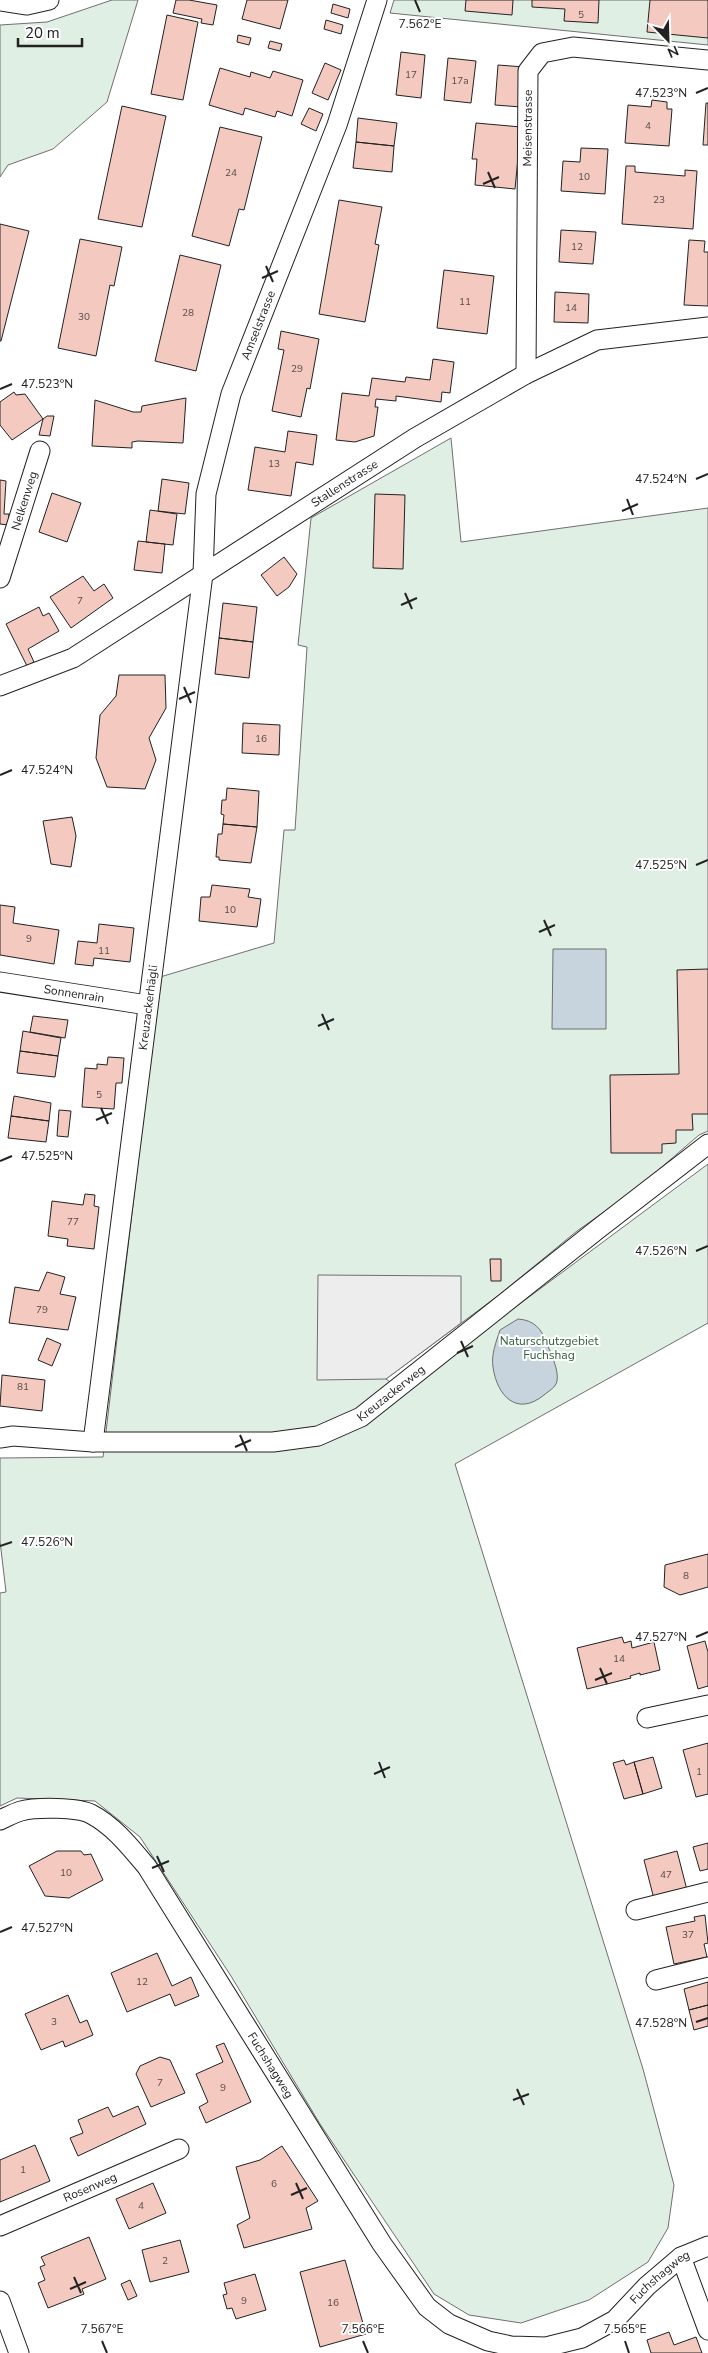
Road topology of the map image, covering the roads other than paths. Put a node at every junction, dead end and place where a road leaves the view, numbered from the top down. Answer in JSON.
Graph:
{"nodes":[{"id":1,"x":49,"y":0,"type":"edge"},
{"id":2,"x":377,"y":0,"type":"edge"},
{"id":3,"x":0,"y":1,"type":"edge"},
{"id":4,"x":708,"y":60,"type":"edge"},
{"id":5,"x":708,"y":327,"type":"edge"},
{"id":6,"x":526,"y":374,"type":"junction"},
{"id":7,"x":40,"y":451,"type":"dead end"},
{"id":8,"x":203,"y":574,"type":"junction"},
{"id":9,"x":0,"y":578,"type":"edge"},
{"id":10,"x":0,"y":686,"type":"edge"},
{"id":11,"x":0,"y":982,"type":"edge"},
{"id":12,"x":147,"y":1005,"type":"junction"},
{"id":13,"x":708,"y":1144,"type":"edge"},
{"id":14,"x":0,"y":1438,"type":"edge"},
{"id":15,"x":93,"y":1442,"type":"junction"},
{"id":16,"x":708,"y":1704,"type":"edge"},
{"id":17,"x":647,"y":1718,"type":"dead end"},
{"id":18,"x":0,"y":1820,"type":"edge"},
{"id":19,"x":708,"y":1892,"type":"edge"},
{"id":20,"x":636,"y":1910,"type":"dead end"},
{"id":21,"x":708,"y":1967,"type":"edge"},
{"id":22,"x":656,"y":1980,"type":"dead end"},
{"id":23,"x":179,"y":2149,"type":"dead end"},
{"id":24,"x":0,"y":2226,"type":"edge"},
{"id":25,"x":708,"y":2246,"type":"edge"},
{"id":26,"x":681,"y":2257,"type":"junction"},
{"id":27,"x":0,"y":2301,"type":"edge"},
{"id":28,"x":708,"y":2330,"type":"edge"},
{"id":29,"x":534,"y":2350,"type":"edge"},
{"id":30,"x":19,"y":2353,"type":"edge"}],
"edges":[{"from":1,"to":3,"type":"street"},
{"from":2,"to":8,"type":"street","name":"Amselstrasse"},
{"from":4,"to":6,"type":"street","name":"Meisenstrasse"},
{"from":5,"to":6,"type":"street","name":"Stallenstrasse"},
{"from":6,"to":8,"type":"street","name":"Stallenstrasse"},
{"from":7,"to":9,"type":"street","name":"Nelkenweg"},
{"from":8,"to":10,"type":"street","name":"Stallenstrasse"},
{"from":8,"to":12,"type":"street","name":"Kreuzackerhägli"},
{"from":11,"to":12,"type":"street","name":"Sonnenrain"},
{"from":12,"to":15,"type":"street","name":"Kreuzackerhägli"},
{"from":13,"to":15,"type":"street","name":"Kreuzackerweg"},
{"from":14,"to":15,"type":"street","name":"Kreuzackerweg"},
{"from":16,"to":17,"type":"street"},
{"from":18,"to":29,"type":"street","name":"Fuchshagweg"},
{"from":19,"to":20,"type":"street"},
{"from":21,"to":22,"type":"street"},
{"from":23,"to":24,"type":"street","name":"Rosenweg"},
{"from":25,"to":26,"type":"street","name":"Fuchshagweg"},
{"from":26,"to":28,"type":"street"},
{"from":26,"to":29,"type":"street","name":"Fuchshagweg"},
{"from":27,"to":30,"type":"street"}]}
